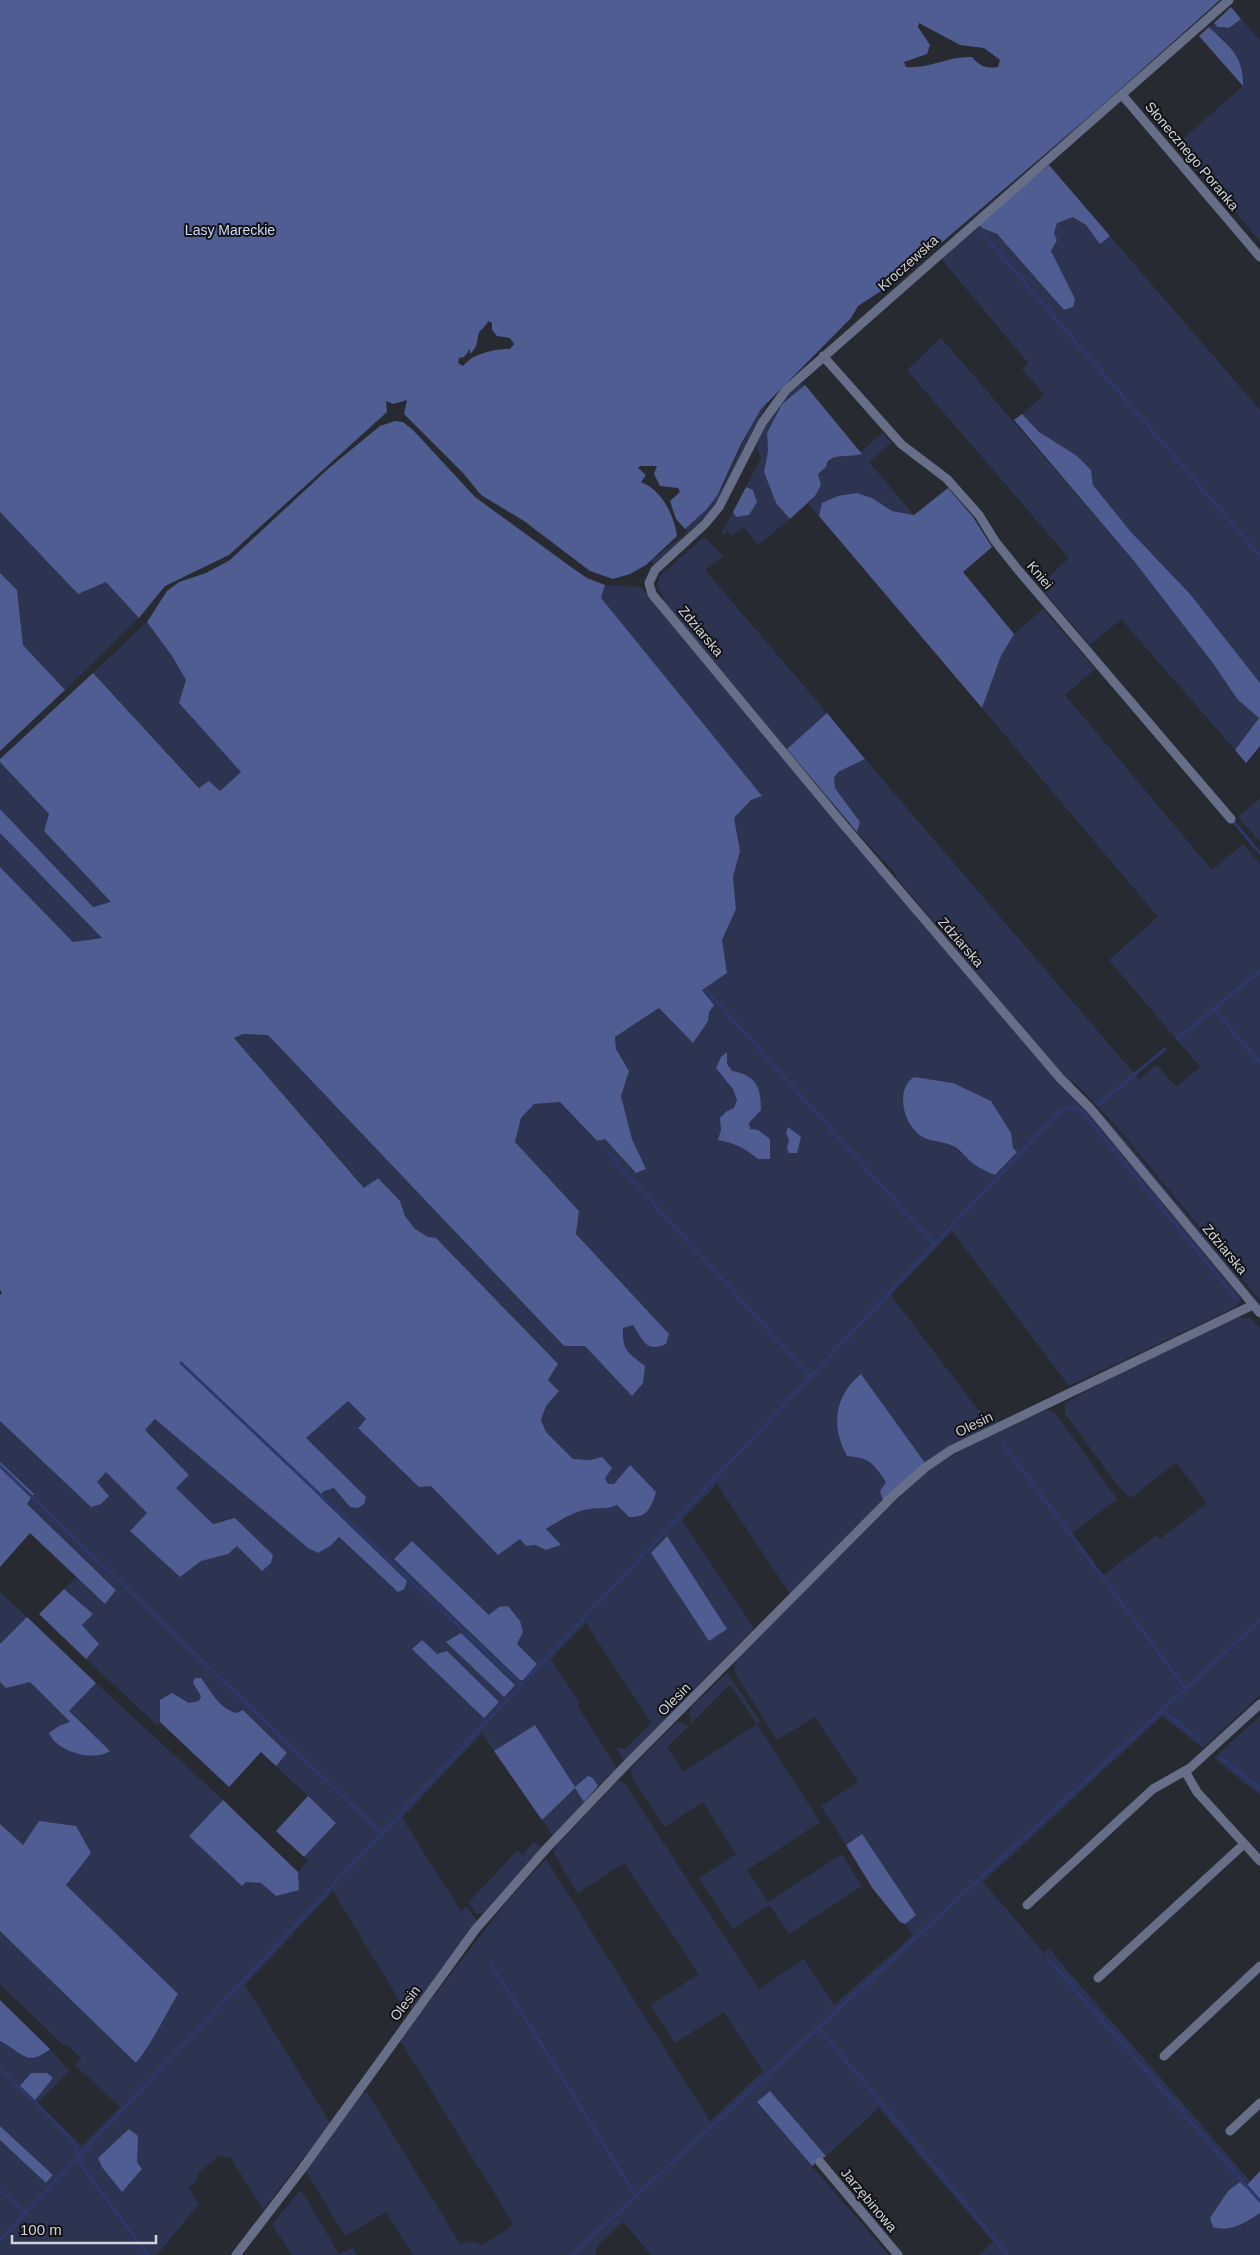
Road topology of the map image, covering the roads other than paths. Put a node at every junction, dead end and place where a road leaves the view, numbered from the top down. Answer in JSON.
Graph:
{"nodes":[{"id":1,"x":1229,"y":0,"type":"edge"},
{"id":2,"x":1123,"y":96,"type":"junction"},
{"id":3,"x":1260,"y":257,"type":"edge"},
{"id":4,"x":823,"y":356,"type":"junction"},
{"id":5,"x":649,"y":583,"type":"joint"},
{"id":6,"x":1231,"y":818,"type":"dead end"},
{"id":7,"x":1253,"y":1305,"type":"junction"},
{"id":8,"x":1260,"y":1313,"type":"edge"},
{"id":9,"x":1260,"y":1704,"type":"edge"},
{"id":10,"x":1185,"y":1771,"type":"junction"},
{"id":11,"x":1244,"y":1844,"type":"junction"},
{"id":12,"x":1260,"y":1861,"type":"edge"},
{"id":13,"x":1027,"y":1905,"type":"dead end"},
{"id":14,"x":1260,"y":1966,"type":"edge"},
{"id":15,"x":1098,"y":1978,"type":"dead end"},
{"id":16,"x":1164,"y":2056,"type":"dead end"},
{"id":17,"x":1260,"y":2104,"type":"edge"},
{"id":18,"x":1230,"y":2131,"type":"dead end"},
{"id":19,"x":820,"y":2162,"type":"dead end"},
{"id":20,"x":236,"y":2255,"type":"edge"},
{"id":21,"x":898,"y":2255,"type":"edge"}],
"edges":[{"from":1,"to":2,"type":"street","name":"Kroczewska"},
{"from":2,"to":3,"type":"street","name":"Słonecznego Poranka"},
{"from":2,"to":4,"type":"street","name":"Kroczewska"},
{"from":4,"to":5,"type":"street","name":"Kroczewska"},
{"from":4,"to":6,"type":"street","name":"Kniei"},
{"from":5,"to":7,"type":"street","name":"Zdziarska"},
{"from":7,"to":8,"type":"street","name":"Zdziarska"},
{"from":7,"to":20,"type":"street","name":"Olesin"},
{"from":9,"to":10,"type":"street"},
{"from":10,"to":11,"type":"street"},
{"from":10,"to":13,"type":"street"},
{"from":11,"to":12,"type":"street"},
{"from":11,"to":15,"type":"street"},
{"from":14,"to":16,"type":"street"},
{"from":17,"to":18,"type":"street"},
{"from":19,"to":21,"type":"street","name":"Jarzębinowa"}]}
